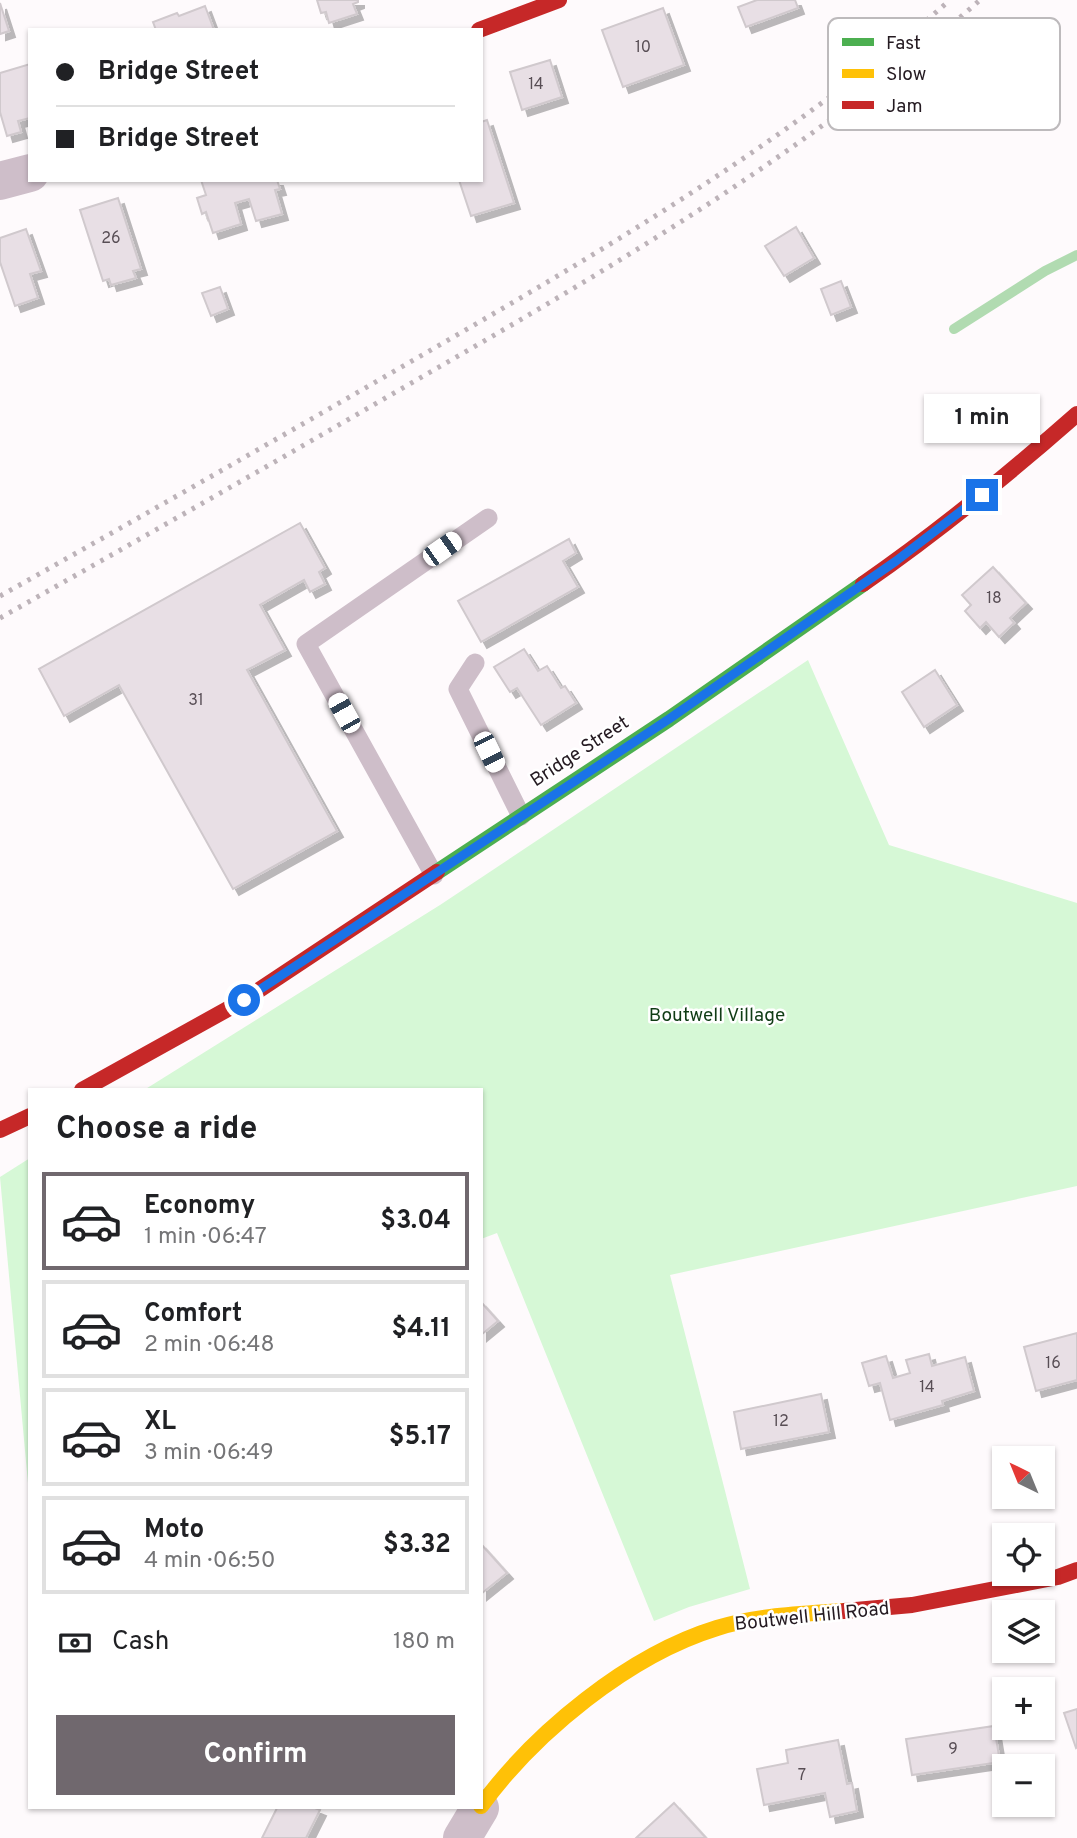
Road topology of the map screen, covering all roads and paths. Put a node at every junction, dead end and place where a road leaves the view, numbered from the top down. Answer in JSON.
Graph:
{"nodes":[{"id":1,"x":559,"y":0,"type":"edge"},
{"id":2,"x":483,"y":28,"type":"edge"},
{"id":3,"x":28,"y":174,"type":"edge"},
{"id":4,"x":0,"y":181,"type":"edge"},
{"id":5,"x":1077,"y":414,"type":"edge"},
{"id":6,"x":488,"y":518,"type":"dead end"},
{"id":7,"x":475,"y":663,"type":"dead end"},
{"id":8,"x":521,"y":816,"type":"junction"},
{"id":9,"x":434,"y":875,"type":"junction"},
{"id":10,"x":86,"y":1088,"type":"edge"},
{"id":11,"x":28,"y":1117,"type":"edge"},
{"id":12,"x":0,"y":1130,"type":"edge"},
{"id":13,"x":1077,"y":1570,"type":"edge"},
{"id":14,"x":483,"y":1804,"type":"edge"},
{"id":15,"x":480,"y":1809,"type":"edge"},
{"id":16,"x":462,"y":1838,"type":"edge"}],
"edges":[{"from":1,"to":2,"type":"main road"},
{"from":3,"to":4,"type":"street"},
{"from":5,"to":8,"type":"main road","name":"Bridge Street"},
{"from":6,"to":9,"type":"lane"},
{"from":7,"to":8,"type":"lane"},
{"from":8,"to":9,"type":"main road","name":"Bridge Street"},
{"from":9,"to":10,"type":"main road","name":"Bridge Street"},
{"from":11,"to":12,"type":"main road"},
{"from":13,"to":14,"type":"main road","name":"Boutwell Hill Road"},
{"from":15,"to":16,"type":"street","name":"Boutwell Hill Road"}]}
